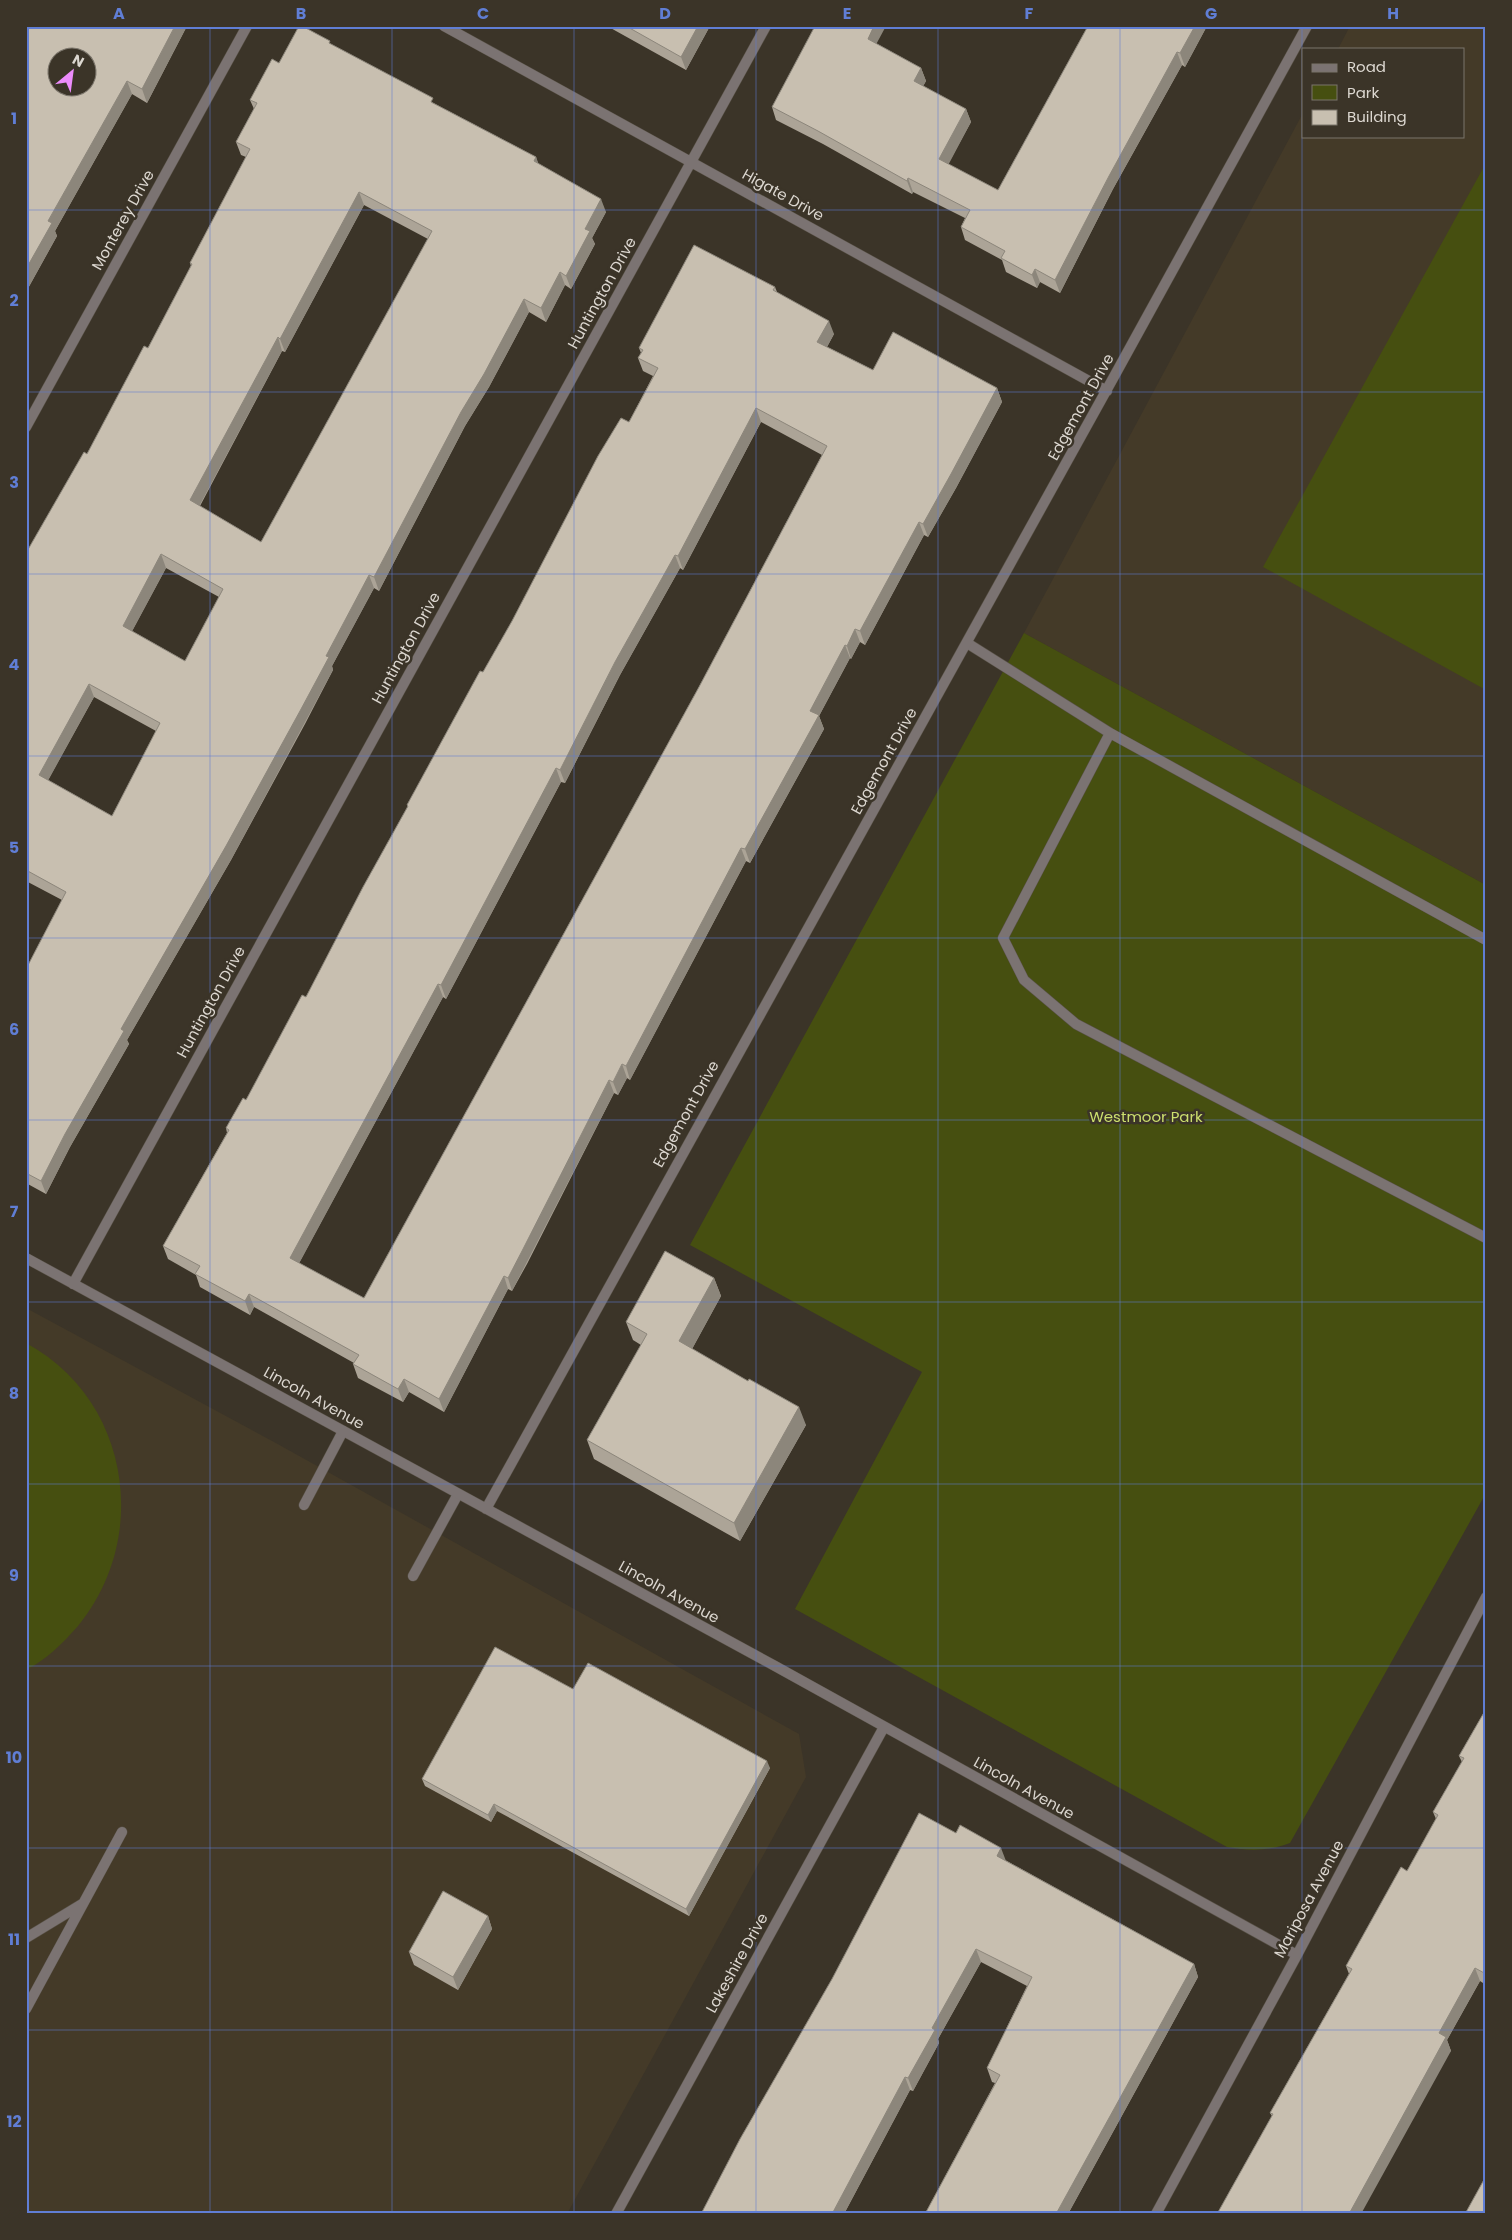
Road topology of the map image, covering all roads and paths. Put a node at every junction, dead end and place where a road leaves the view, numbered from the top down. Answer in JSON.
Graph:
{"nodes":[{"id":1,"x":247,"y":26,"type":"edge"},
{"id":2,"x":444,"y":26,"type":"edge"},
{"id":3,"x":766,"y":26,"type":"edge"},
{"id":4,"x":1307,"y":26,"type":"edge"},
{"id":5,"x":691,"y":162,"type":"junction"},
{"id":6,"x":1107,"y":391,"type":"junction"},
{"id":7,"x":26,"y":427,"type":"edge"},
{"id":8,"x":967,"y":643,"type":"junction"},
{"id":9,"x":1110,"y":733,"type":"junction"},
{"id":10,"x":1486,"y":940,"type":"edge"},
{"id":11,"x":1486,"y":1238,"type":"edge"},
{"id":12,"x":26,"y":1258,"type":"edge"},
{"id":13,"x":73,"y":1284,"type":"junction"},
{"id":14,"x":342,"y":1431,"type":"junction"},
{"id":15,"x":458,"y":1494,"type":"junction"},
{"id":16,"x":304,"y":1505,"type":"dead end"},
{"id":17,"x":486,"y":1509,"type":"junction"},
{"id":18,"x":413,"y":1576,"type":"dead end"},
{"id":19,"x":1486,"y":1597,"type":"edge"},
{"id":20,"x":884,"y":1727,"type":"junction"},
{"id":21,"x":122,"y":1832,"type":"dead end"},
{"id":22,"x":83,"y":1904,"type":"junction"},
{"id":23,"x":26,"y":1938,"type":"edge"},
{"id":24,"x":1297,"y":1955,"type":"junction"},
{"id":25,"x":26,"y":2009,"type":"edge"},
{"id":26,"x":616,"y":2214,"type":"edge"},
{"id":27,"x":1156,"y":2214,"type":"edge"}],
"edges":[{"from":1,"to":7,"type":"street","name":"Monterey Drive"},
{"from":2,"to":5,"type":"street","name":"Higate Drive"},
{"from":3,"to":5,"type":"street","name":"Huntington Drive"},
{"from":4,"to":6,"type":"street","name":"Edgemont Drive"},
{"from":5,"to":6,"type":"street","name":"Higate Drive"},
{"from":5,"to":13,"type":"street","name":"Huntington Drive"},
{"from":6,"to":8,"type":"street","name":"Edgemont Drive"},
{"from":8,"to":9,"type":"street"},
{"from":8,"to":17,"type":"street","name":"Edgemont Drive"},
{"from":9,"to":10,"type":"street"},
{"from":9,"to":11,"type":"street"},
{"from":12,"to":13,"type":"street","name":"Lincoln Avenue"},
{"from":13,"to":14,"type":"street","name":"Lincoln Avenue"},
{"from":14,"to":15,"type":"street","name":"Lincoln Avenue"},
{"from":14,"to":16,"type":"street"},
{"from":15,"to":17,"type":"street","name":"Lincoln Avenue"},
{"from":15,"to":18,"type":"street"},
{"from":17,"to":20,"type":"street","name":"Lincoln Avenue"},
{"from":19,"to":24,"type":"street","name":"Mariposa Avenue"},
{"from":20,"to":24,"type":"street","name":"Lincoln Avenue"},
{"from":20,"to":26,"type":"street","name":"Lakeshire Drive"},
{"from":21,"to":22,"type":"street"},
{"from":22,"to":23,"type":"street"},
{"from":22,"to":25,"type":"street"},
{"from":24,"to":27,"type":"street","name":"Mariposa Avenue"}]}
